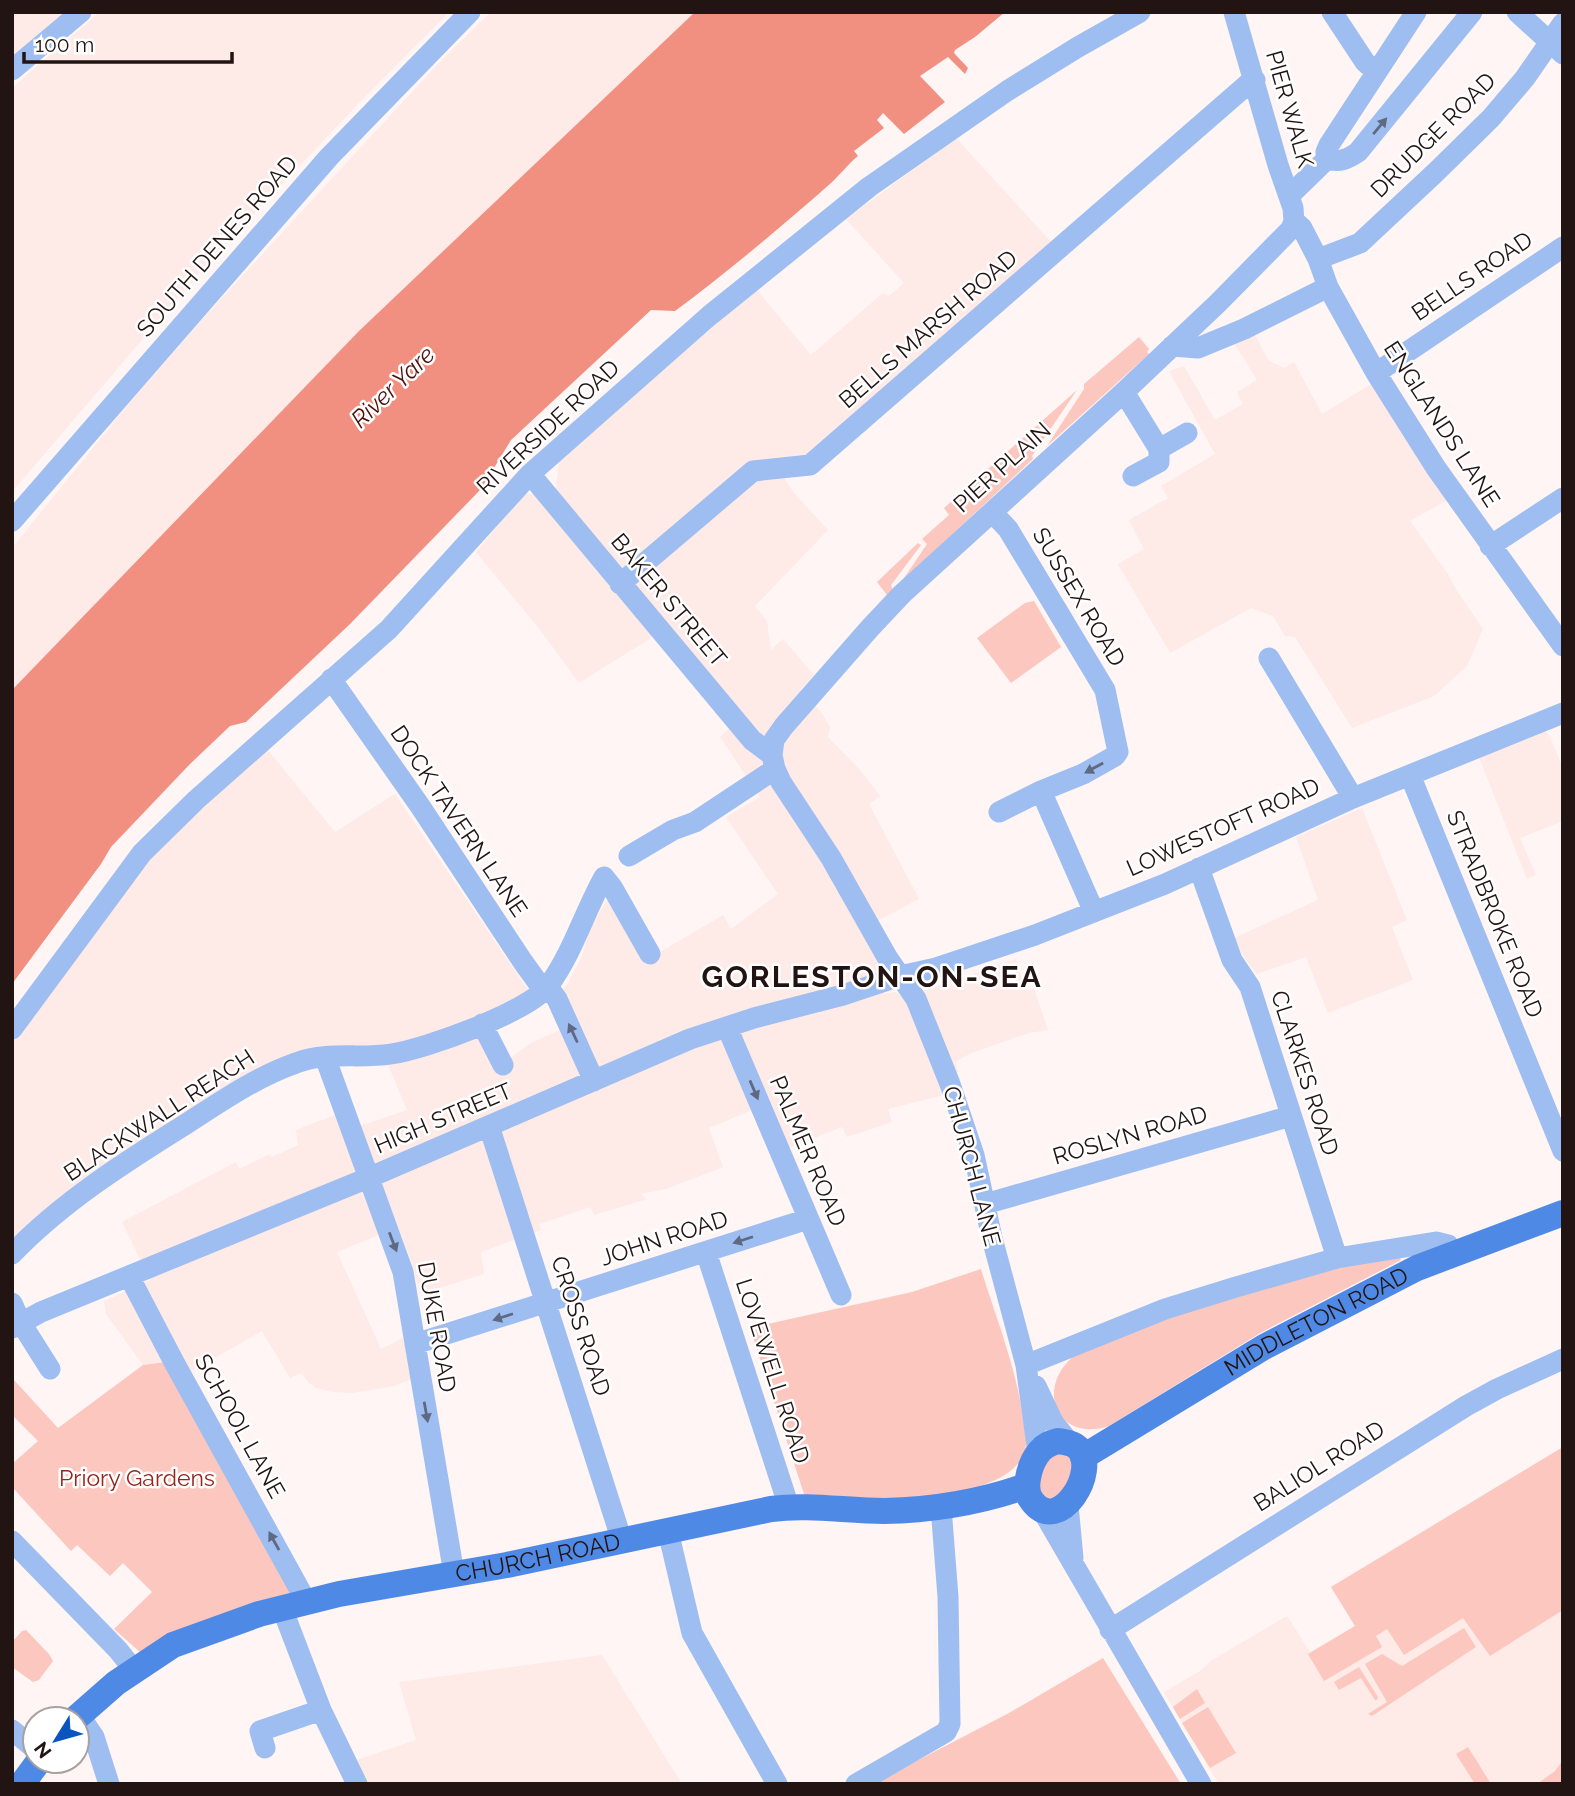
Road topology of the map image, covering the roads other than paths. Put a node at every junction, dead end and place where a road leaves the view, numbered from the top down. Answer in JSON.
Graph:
{"nodes":[{"id":1,"x":80,"y":12,"type":"edge"},
{"id":2,"x":470,"y":12,"type":"edge"},
{"id":3,"x":1140,"y":12,"type":"edge"},
{"id":4,"x":1234,"y":12,"type":"edge"},
{"id":5,"x":1332,"y":12,"type":"edge"},
{"id":6,"x":1416,"y":12,"type":"edge"},
{"id":7,"x":1472,"y":12,"type":"edge"},
{"id":8,"x":1517,"y":12,"type":"edge"},
{"id":9,"x":1563,"y":23,"type":"edge"},
{"id":10,"x":1556,"y":48,"type":"edge"},
{"id":11,"x":12,"y":70,"type":"edge"},
{"id":12,"x":1376,"y":72,"type":"junction"},
{"id":13,"x":1255,"y":80,"type":"junction"},
{"id":14,"x":1327,"y":159,"type":"junction"},
{"id":15,"x":1289,"y":195,"type":"junction"},
{"id":16,"x":1294,"y":221,"type":"junction"},
{"id":17,"x":1563,"y":247,"type":"edge"},
{"id":18,"x":1318,"y":258,"type":"junction"},
{"id":19,"x":1328,"y":287,"type":"junction"},
{"id":20,"x":1172,"y":346,"type":"junction"},
{"id":21,"x":1376,"y":373,"type":"junction"},
{"id":22,"x":1124,"y":392,"type":"junction"},
{"id":23,"x":1187,"y":433,"type":"dead end"},
{"id":24,"x":1158,"y":449,"type":"junction"},
{"id":25,"x":530,"y":474,"type":"junction"},
{"id":26,"x":1133,"y":475,"type":"dead end"},
{"id":27,"x":1563,"y":498,"type":"edge"},
{"id":28,"x":992,"y":512,"type":"junction"},
{"id":29,"x":12,"y":521,"type":"edge"},
{"id":30,"x":1490,"y":546,"type":"junction"},
{"id":31,"x":620,"y":584,"type":"junction"},
{"id":32,"x":1563,"y":646,"type":"edge"},
{"id":33,"x":1271,"y":673,"type":"dead end"},
{"id":34,"x":331,"y":679,"type":"junction"},
{"id":35,"x":1561,"y":717,"type":"edge"},
{"id":36,"x":773,"y":762,"type":"junction"},
{"id":37,"x":1410,"y":775,"type":"junction"},
{"id":38,"x":1041,"y":791,"type":"junction"},
{"id":39,"x":1353,"y":798,"type":"junction"},
{"id":40,"x":999,"y":812,"type":"dead end"},
{"id":41,"x":629,"y":856,"type":"dead end"},
{"id":42,"x":1199,"y":868,"type":"junction"},
{"id":43,"x":1094,"y":912,"type":"junction"},
{"id":44,"x":650,"y":954,"type":"dead end"},
{"id":45,"x":900,"y":976,"type":"junction"},
{"id":46,"x":546,"y":989,"type":"junction"},
{"id":47,"x":482,"y":1024,"type":"junction"},
{"id":48,"x":727,"y":1027,"type":"junction"},
{"id":49,"x":12,"y":1029,"type":"edge"},
{"id":50,"x":325,"y":1057,"type":"junction"},
{"id":51,"x":503,"y":1065,"type":"dead end"},
{"id":52,"x":594,"y":1081,"type":"junction"},
{"id":53,"x":1291,"y":1116,"type":"junction"},
{"id":54,"x":489,"y":1126,"type":"junction"},
{"id":55,"x":1563,"y":1151,"type":"edge"},
{"id":56,"x":368,"y":1178,"type":"junction"},
{"id":57,"x":985,"y":1204,"type":"junction"},
{"id":58,"x":1563,"y":1213,"type":"edge"},
{"id":59,"x":808,"y":1219,"type":"junction"},
{"id":60,"x":706,"y":1252,"type":"junction"},
{"id":61,"x":12,"y":1254,"type":"edge"},
{"id":62,"x":1452,"y":1254,"type":"junction"},
{"id":63,"x":1336,"y":1258,"type":"junction"},
{"id":64,"x":129,"y":1276,"type":"junction"},
{"id":65,"x":841,"y":1295,"type":"dead end"},
{"id":66,"x":545,"y":1303,"type":"junction"},
{"id":67,"x":15,"y":1318,"type":"edge"},
{"id":68,"x":415,"y":1344,"type":"junction"},
{"id":69,"x":1563,"y":1359,"type":"edge"},
{"id":70,"x":1026,"y":1365,"type":"junction"},
{"id":71,"x":50,"y":1370,"type":"dead end"},
{"id":72,"x":1077,"y":1450,"type":"junction"},
{"id":73,"x":1038,"y":1453,"type":"junction"},
{"id":74,"x":1026,"y":1486,"type":"junction"},
{"id":75,"x":789,"y":1507,"type":"junction"},
{"id":76,"x":941,"y":1507,"type":"junction"},
{"id":77,"x":1055,"y":1507,"type":"junction"},
{"id":78,"x":668,"y":1531,"type":"junction"},
{"id":79,"x":12,"y":1541,"type":"edge"},
{"id":80,"x":622,"y":1541,"type":"junction"},
{"id":81,"x":454,"y":1574,"type":"junction"},
{"id":82,"x":294,"y":1604,"type":"junction"},
{"id":83,"x":1110,"y":1630,"type":"junction"},
{"id":84,"x":134,"y":1670,"type":"junction"},
{"id":85,"x":91,"y":1705,"type":"edge"},
{"id":86,"x":321,"y":1710,"type":"junction"},
{"id":87,"x":260,"y":1730,"type":"dead end"},
{"id":88,"x":91,"y":1733,"type":"edge"},
{"id":89,"x":109,"y":1784,"type":"edge"},
{"id":90,"x":357,"y":1784,"type":"edge"},
{"id":91,"x":777,"y":1784,"type":"edge"},
{"id":92,"x":856,"y":1784,"type":"edge"},
{"id":93,"x":1201,"y":1784,"type":"edge"}],
"edges":[{"from":1,"to":11,"type":"street"},
{"from":2,"to":29,"type":"street","name":"SOUTH DENES ROAD"},
{"from":3,"to":25,"type":"street","name":"RIVERSIDE ROAD"},
{"from":4,"to":13,"type":"street","name":"PIER WALK"},
{"from":5,"to":12,"type":"street"},
{"from":6,"to":12,"type":"street"},
{"from":14,"to":7,"type":"street","one_way":true},
{"from":8,"to":10,"type":"street"},
{"from":9,"to":10,"type":"street","name":"DRUDGE ROAD"},
{"from":10,"to":18,"type":"street","name":"DRUDGE ROAD"},
{"from":12,"to":14,"type":"street"},
{"from":13,"to":15,"type":"street","name":"PIER WALK"},
{"from":13,"to":31,"type":"street","name":"BELLS MARSH ROAD"},
{"from":14,"to":15,"type":"street"},
{"from":15,"to":16,"type":"street","name":"PIER WALK"},
{"from":16,"to":18,"type":"street","name":"ENGLANDS LANE"},
{"from":16,"to":20,"type":"street","name":"PIER PLAIN"},
{"from":17,"to":21,"type":"street","name":"BELLS ROAD"},
{"from":18,"to":19,"type":"street","name":"ENGLANDS LANE"},
{"from":19,"to":20,"type":"street"},
{"from":19,"to":21,"type":"street","name":"ENGLANDS LANE"},
{"from":20,"to":22,"type":"street","name":"PIER PLAIN"},
{"from":21,"to":30,"type":"street","name":"ENGLANDS LANE"},
{"from":22,"to":24,"type":"street"},
{"from":22,"to":28,"type":"street","name":"PIER PLAIN"},
{"from":23,"to":24,"type":"street"},
{"from":24,"to":26,"type":"street"},
{"from":25,"to":31,"type":"street","name":"BAKER STREET"},
{"from":25,"to":34,"type":"street","name":"RIVERSIDE ROAD"},
{"from":27,"to":30,"type":"street"},
{"from":28,"to":36,"type":"street","name":"PIER PLAIN"},
{"from":28,"to":38,"type":"street","name":"SUSSEX ROAD","one_way":true},
{"from":30,"to":32,"type":"street","name":"ENGLANDS LANE"},
{"from":31,"to":36,"type":"street","name":"BAKER STREET"},
{"from":33,"to":39,"type":"street"},
{"from":34,"to":46,"type":"street","name":"DOCK TAVERN LANE"},
{"from":34,"to":49,"type":"street","name":"RIVERSIDE ROAD"},
{"from":35,"to":37,"type":"street","name":"LOWESTOFT ROAD"},
{"from":36,"to":41,"type":"street"},
{"from":36,"to":45,"type":"street","name":"BAKER STREET"},
{"from":37,"to":39,"type":"street","name":"LOWESTOFT ROAD"},
{"from":37,"to":55,"type":"street","name":"STRADBROKE ROAD"},
{"from":38,"to":40,"type":"street","name":"SUSSEX ROAD"},
{"from":38,"to":43,"type":"street"},
{"from":39,"to":42,"type":"street","name":"LOWESTOFT ROAD"},
{"from":42,"to":43,"type":"street","name":"LOWESTOFT ROAD"},
{"from":42,"to":53,"type":"street","name":"CLARKES ROAD"},
{"from":43,"to":45,"type":"street","name":"LOWESTOFT ROAD"},
{"from":44,"to":46,"type":"street","name":"BLACKWALL REACH"},
{"from":45,"to":48,"type":"street","name":"HIGH STREET"},
{"from":45,"to":57,"type":"street","name":"CHURCH LANE"},
{"from":46,"to":47,"type":"street","name":"BLACKWALL REACH"},
{"from":52,"to":46,"type":"street","name":"DOCK TAVERN LANE","one_way":true},
{"from":47,"to":50,"type":"street","name":"BLACKWALL REACH"},
{"from":47,"to":51,"type":"street"},
{"from":48,"to":52,"type":"street","name":"HIGH STREET"},
{"from":48,"to":59,"type":"street","name":"PALMER ROAD","one_way":true},
{"from":50,"to":56,"type":"street","name":"DUKE ROAD"},
{"from":50,"to":61,"type":"street","name":"BLACKWALL REACH"},
{"from":52,"to":54,"type":"street","name":"HIGH STREET"},
{"from":53,"to":57,"type":"street","name":"ROSLYN ROAD"},
{"from":53,"to":63,"type":"street","name":"CLARKES ROAD"},
{"from":54,"to":56,"type":"street","name":"HIGH STREET"},
{"from":54,"to":66,"type":"street","name":"CROSS ROAD"},
{"from":56,"to":64,"type":"street","name":"HIGH STREET"},
{"from":56,"to":68,"type":"street","name":"DUKE ROAD","one_way":true},
{"from":57,"to":70,"type":"street","name":"CHURCH LANE"},
{"from":58,"to":62,"type":"main road","name":"MIDDLETON ROAD"},
{"from":59,"to":60,"type":"street","name":"JOHN ROAD","one_way":true},
{"from":59,"to":65,"type":"street","name":"PALMER ROAD"},
{"from":60,"to":66,"type":"street","name":"JOHN ROAD"},
{"from":60,"to":75,"type":"street","name":"LOVEWELL ROAD"},
{"from":62,"to":63,"type":"street"},
{"from":62,"to":72,"type":"main road","name":"MIDDLETON ROAD"},
{"from":63,"to":70,"type":"street"},
{"from":64,"to":67,"type":"street","name":"HIGH STREET"},
{"from":82,"to":64,"type":"street","name":"SCHOOL LANE","one_way":true},
{"from":66,"to":68,"type":"street","name":"JOHN ROAD","one_way":true},
{"from":66,"to":80,"type":"street","name":"CROSS ROAD"},
{"from":67,"to":71,"type":"street"},
{"from":68,"to":81,"type":"street","name":"DUKE ROAD","one_way":true},
{"from":69,"to":83,"type":"street","name":"BALIOL ROAD"},
{"from":70,"to":72,"type":"street","name":"CHURCH LANE"},
{"from":70,"to":73,"type":"street","name":"CHURCH LANE"},
{"from":72,"to":73,"type":"main road"},
{"from":72,"to":77,"type":"main road"},
{"from":73,"to":74,"type":"main road","name":"CHURCH LANE"},
{"from":74,"to":76,"type":"main road","name":"CHURCH ROAD"},
{"from":74,"to":77,"type":"main road"},
{"from":75,"to":76,"type":"main road","name":"CHURCH ROAD"},
{"from":75,"to":78,"type":"main road","name":"CHURCH ROAD"},
{"from":76,"to":92,"type":"street"},
{"from":77,"to":83,"type":"street"},
{"from":78,"to":80,"type":"main road","name":"CHURCH ROAD"},
{"from":78,"to":91,"type":"street"},
{"from":79,"to":84,"type":"street"},
{"from":80,"to":81,"type":"main road","name":"CHURCH ROAD"},
{"from":81,"to":82,"type":"main road","name":"CHURCH ROAD"},
{"from":82,"to":84,"type":"main road","name":"CHURCH ROAD"},
{"from":82,"to":86,"type":"street","name":"SCHOOL LANE"},
{"from":83,"to":93,"type":"street"},
{"from":84,"to":85,"type":"main road","name":"CHURCH ROAD"},
{"from":86,"to":87,"type":"street"},
{"from":86,"to":90,"type":"street","name":"SCHOOL LANE"},
{"from":88,"to":89,"type":"street"}]}
